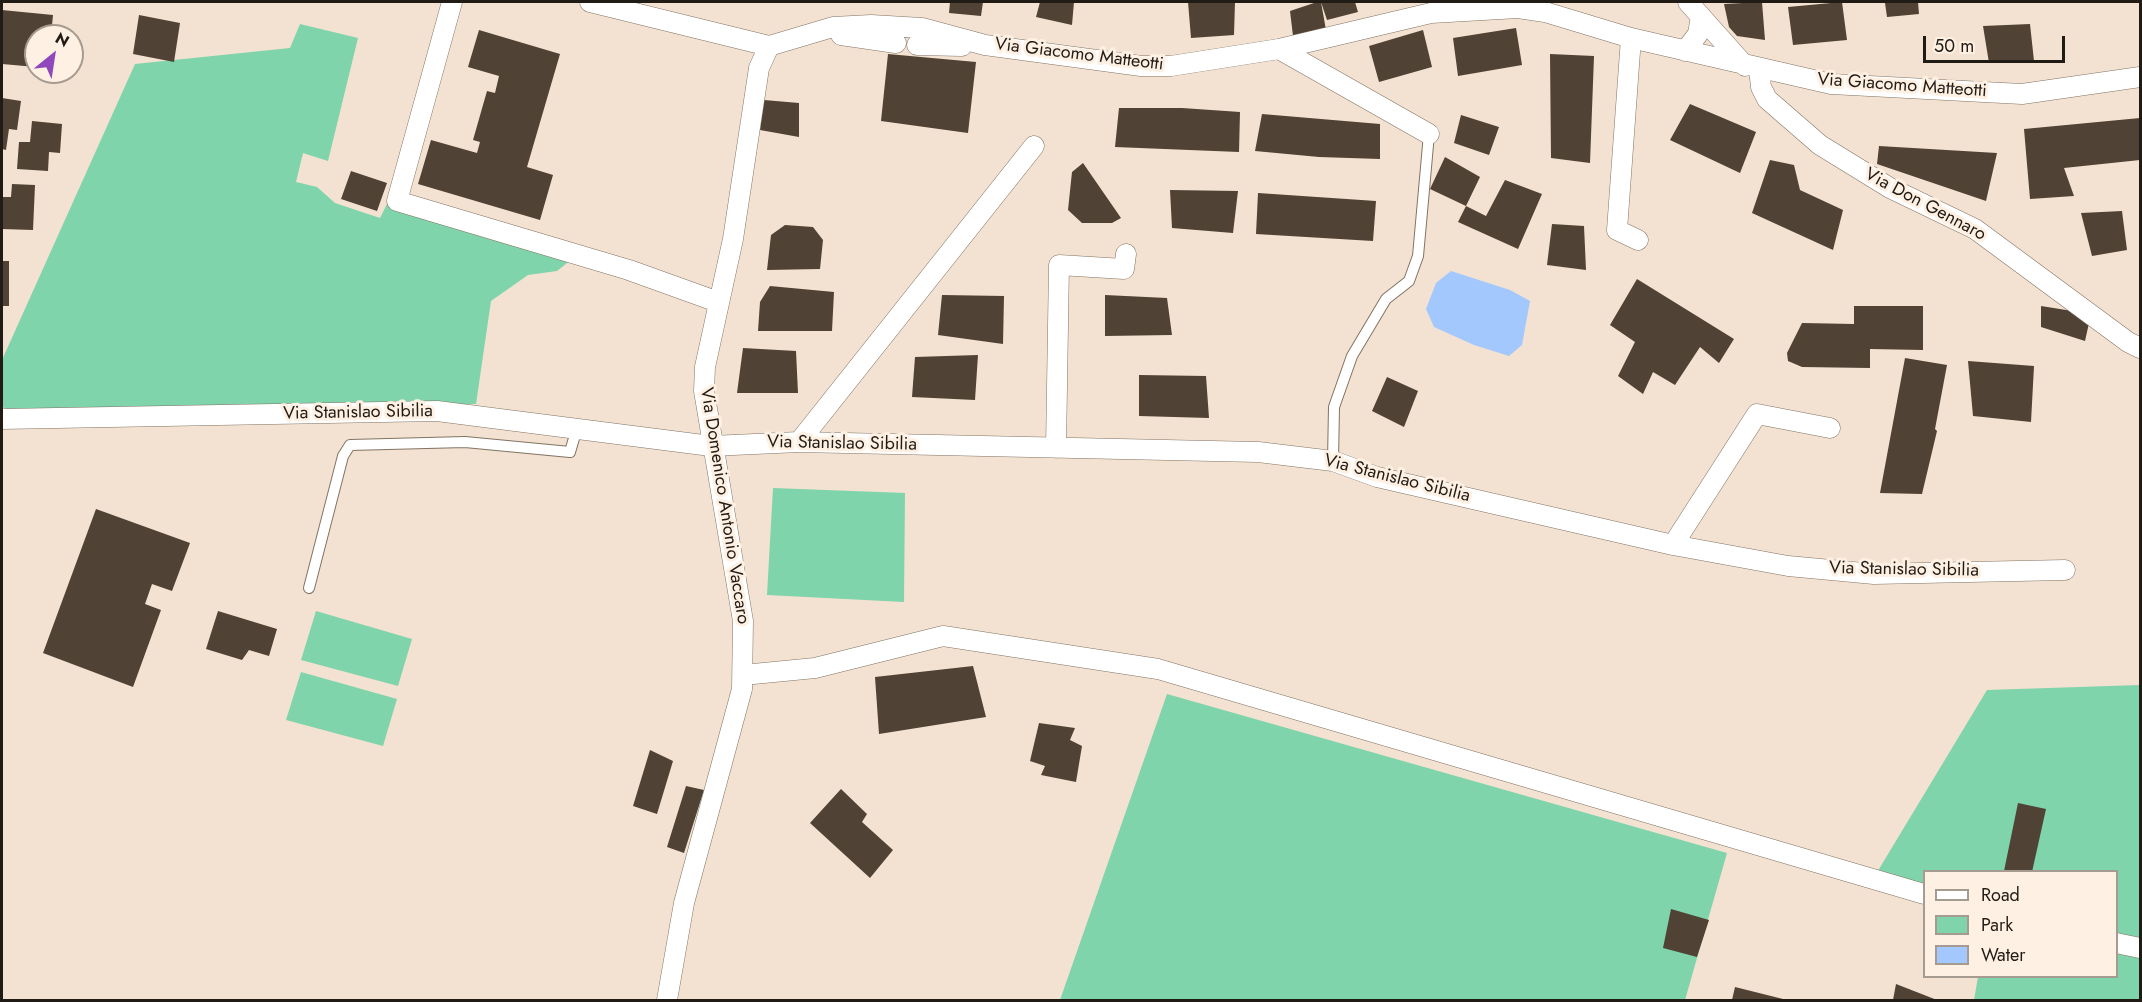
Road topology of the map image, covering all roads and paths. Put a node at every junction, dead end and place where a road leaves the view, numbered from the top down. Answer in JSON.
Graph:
{"nodes":[{"id":1,"x":452,"y":2,"type":"edge"},
{"id":2,"x":590,"y":2,"type":"edge"},
{"id":3,"x":1550,"y":7,"type":"edge"},
{"id":4,"x":1695,"y":9,"type":"edge"},
{"id":5,"x":800,"y":36,"type":"junction"},
{"id":6,"x":1631,"y":38,"type":"junction"},
{"id":7,"x":897,"y":43,"type":"dead end"},
{"id":8,"x":917,"y":45,"type":"dead end"},
{"id":9,"x":985,"y":45,"type":"junction"},
{"id":10,"x":769,"y":46,"type":"junction"},
{"id":11,"x":1279,"y":49,"type":"junction"},
{"id":12,"x":1685,"y":51,"type":"junction"},
{"id":13,"x":1752,"y":68,"type":"junction"},
{"id":14,"x":2140,"y":77,"type":"edge"},
{"id":15,"x":1429,"y":134,"type":"joint"},
{"id":16,"x":1034,"y":146,"type":"dead end"},
{"id":17,"x":1638,"y":240,"type":"dead end"},
{"id":18,"x":1126,"y":254,"type":"dead end"},
{"id":19,"x":718,"y":302,"type":"junction"},
{"id":20,"x":2140,"y":348,"type":"edge"},
{"id":21,"x":2,"y":419,"type":"edge"},
{"id":22,"x":577,"y":428,"type":"junction"},
{"id":23,"x":1830,"y":428,"type":"dead end"},
{"id":24,"x":799,"y":442,"type":"junction"},
{"id":25,"x":711,"y":446,"type":"junction"},
{"id":26,"x":1056,"y":448,"type":"junction"},
{"id":27,"x":1333,"y":461,"type":"junction"},
{"id":28,"x":1673,"y":545,"type":"junction"},
{"id":29,"x":2065,"y":570,"type":"dead end"},
{"id":30,"x":309,"y":588,"type":"dead end"},
{"id":31,"x":743,"y":675,"type":"junction"},
{"id":32,"x":1923,"y":894,"type":"edge"},
{"id":33,"x":2118,"y":943,"type":"edge"},
{"id":34,"x":2140,"y":948,"type":"edge"},
{"id":35,"x":667,"y":1000,"type":"edge"}],
"edges":[{"from":1,"to":19,"type":"street"},
{"from":2,"to":10,"type":"street"},
{"from":3,"to":6,"type":"street","name":"Via Giacomo Matteotti"},
{"from":3,"to":11,"type":"street","name":"Via Giacomo Matteotti"},
{"from":4,"to":12,"type":"street"},
{"from":4,"to":13,"type":"street"},
{"from":5,"to":7,"type":"street"},
{"from":5,"to":9,"type":"street","name":"Via Giacomo Matteotti"},
{"from":5,"to":10,"type":"street"},
{"from":6,"to":12,"type":"street","name":"Via Giacomo Matteotti"},
{"from":6,"to":17,"type":"street"},
{"from":8,"to":9,"type":"street","name":"Via Giacomo Matteotti"},
{"from":9,"to":11,"type":"street","name":"Via Giacomo Matteotti"},
{"from":10,"to":19,"type":"street","name":"Via Domenico Antonio Vaccaro"},
{"from":11,"to":15,"type":"street"},
{"from":12,"to":13,"type":"street","name":"Via Giacomo Matteotti"},
{"from":13,"to":14,"type":"street","name":"Via Giacomo Matteotti"},
{"from":13,"to":20,"type":"street","name":"Via Don Gennaro"},
{"from":15,"to":27,"type":"lane"},
{"from":16,"to":24,"type":"street"},
{"from":18,"to":26,"type":"street"},
{"from":19,"to":25,"type":"street","name":"Via Domenico Antonio Vaccaro"},
{"from":21,"to":22,"type":"street","name":"Via Stanislao Sibilia"},
{"from":22,"to":25,"type":"street","name":"Via Stanislao Sibilia"},
{"from":22,"to":30,"type":"lane"},
{"from":23,"to":28,"type":"street"},
{"from":24,"to":25,"type":"street","name":"Via Stanislao Sibilia"},
{"from":24,"to":26,"type":"street","name":"Via Stanislao Sibilia"},
{"from":25,"to":31,"type":"street","name":"Via Domenico Antonio Vaccaro"},
{"from":26,"to":27,"type":"street","name":"Via Stanislao Sibilia"},
{"from":27,"to":28,"type":"street","name":"Via Stanislao Sibilia"},
{"from":28,"to":29,"type":"street","name":"Via Stanislao Sibilia"},
{"from":31,"to":32,"type":"street"},
{"from":31,"to":35,"type":"street","name":"Via Domenico Antonio Vaccaro"},
{"from":33,"to":34,"type":"street"}]}
